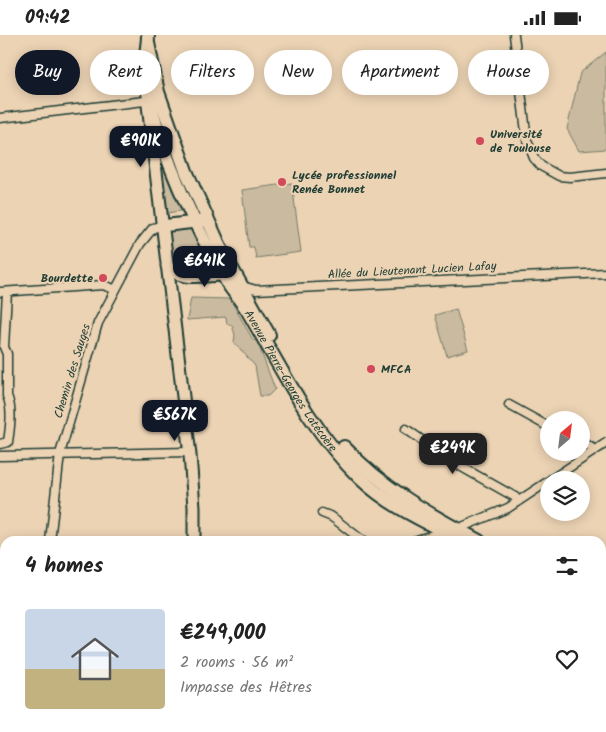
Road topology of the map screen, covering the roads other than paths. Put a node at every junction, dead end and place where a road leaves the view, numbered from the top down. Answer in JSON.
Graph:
{"nodes":[{"id":1,"x":514,"y":35,"type":"edge"},
{"id":2,"x":148,"y":39,"type":"edge"},
{"id":3,"x":151,"y":99,"type":"junction"},
{"id":4,"x":163,"y":105,"type":"junction"},
{"id":5,"x":0,"y":118,"type":"edge"},
{"id":6,"x":606,"y":173,"type":"edge"},
{"id":7,"x":201,"y":221,"type":"junction"},
{"id":8,"x":161,"y":226,"type":"junction"},
{"id":9,"x":167,"y":266,"type":"junction"},
{"id":10,"x":227,"y":270,"type":"junction"},
{"id":11,"x":606,"y":273,"type":"edge"},
{"id":12,"x":186,"y":276,"type":"junction"},
{"id":13,"x":244,"y":287,"type":"junction"},
{"id":14,"x":114,"y":289,"type":"junction"},
{"id":15,"x":4,"y":292,"type":"edge"},
{"id":16,"x":171,"y":297,"type":"junction"},
{"id":17,"x":508,"y":405,"type":"dead end"},
{"id":18,"x":540,"y":422,"type":"edge"},
{"id":19,"x":406,"y":429,"type":"dead end"},
{"id":20,"x":606,"y":443,"type":"edge"},
{"id":21,"x":0,"y":444,"type":"edge"},
{"id":22,"x":590,"y":447,"type":"edge"},
{"id":23,"x":595,"y":450,"type":"junction"},
{"id":24,"x":189,"y":451,"type":"junction"},
{"id":25,"x":60,"y":454,"type":"junction"},
{"id":26,"x":0,"y":456,"type":"edge"},
{"id":27,"x":518,"y":501,"type":"junction"},
{"id":28,"x":322,"y":513,"type":"dead end"},
{"id":29,"x":450,"y":530,"type":"junction"},
{"id":30,"x":51,"y":536,"type":"edge"},
{"id":31,"x":194,"y":536,"type":"edge"},
{"id":32,"x":357,"y":536,"type":"edge"},
{"id":33,"x":430,"y":536,"type":"edge"},
{"id":34,"x":457,"y":536,"type":"edge"},
{"id":35,"x":466,"y":536,"type":"edge"}],
"edges":[{"from":1,"to":6,"type":"street"},
{"from":2,"to":3,"type":"main road","name":"Avenue Pierre-Georges Latécoère"},
{"from":2,"to":4,"type":"main road","name":"Avenue Pierre-Georges Latécoère"},
{"from":3,"to":4,"type":"street"},
{"from":3,"to":5,"type":"street"},
{"from":3,"to":7,"type":"main road","name":"Avenue Pierre-Georges Latécoère"},
{"from":3,"to":8,"type":"main road"},
{"from":4,"to":7,"type":"main road","name":"Avenue Pierre-Georges Latécoère"},
{"from":7,"to":8,"type":"main road"},
{"from":7,"to":10,"type":"main road","name":"Avenue Pierre-Georges Latécoère"},
{"from":8,"to":9,"type":"main road"},
{"from":8,"to":14,"type":"street","name":"Chemin des Sauges"},
{"from":9,"to":12,"type":"main road"},
{"from":9,"to":16,"type":"main road"},
{"from":10,"to":12,"type":"main road"},
{"from":10,"to":13,"type":"main road","name":"Avenue Pierre-Georges Latécoère"},
{"from":10,"to":29,"type":"main road","name":"Avenue Pierre-Georges Latécoère"},
{"from":11,"to":13,"type":"street","name":"Allée du Lieutenant Lucien Lafay"},
{"from":12,"to":16,"type":"main road"},
{"from":13,"to":29,"type":"main road","name":"Avenue Pierre-Georges Latécoère"},
{"from":14,"to":15,"type":"street"},
{"from":14,"to":25,"type":"street","name":"Chemin des Sauges"},
{"from":15,"to":21,"type":"street"},
{"from":16,"to":24,"type":"main road"},
{"from":17,"to":18,"type":"street"},
{"from":19,"to":27,"type":"street"},
{"from":20,"to":23,"type":"street"},
{"from":22,"to":23,"type":"street"},
{"from":23,"to":27,"type":"street"},
{"from":24,"to":25,"type":"street"},
{"from":24,"to":31,"type":"main road"},
{"from":25,"to":26,"type":"street"},
{"from":25,"to":30,"type":"street","name":"Chemin des Sauges"},
{"from":27,"to":29,"type":"street"},
{"from":28,"to":32,"type":"street"},
{"from":29,"to":33,"type":"street"},
{"from":29,"to":34,"type":"main road","name":"Avenue Pierre-Georges Latécoère"},
{"from":29,"to":35,"type":"main road","name":"Avenue Pierre-Georges Latécoère"}]}
